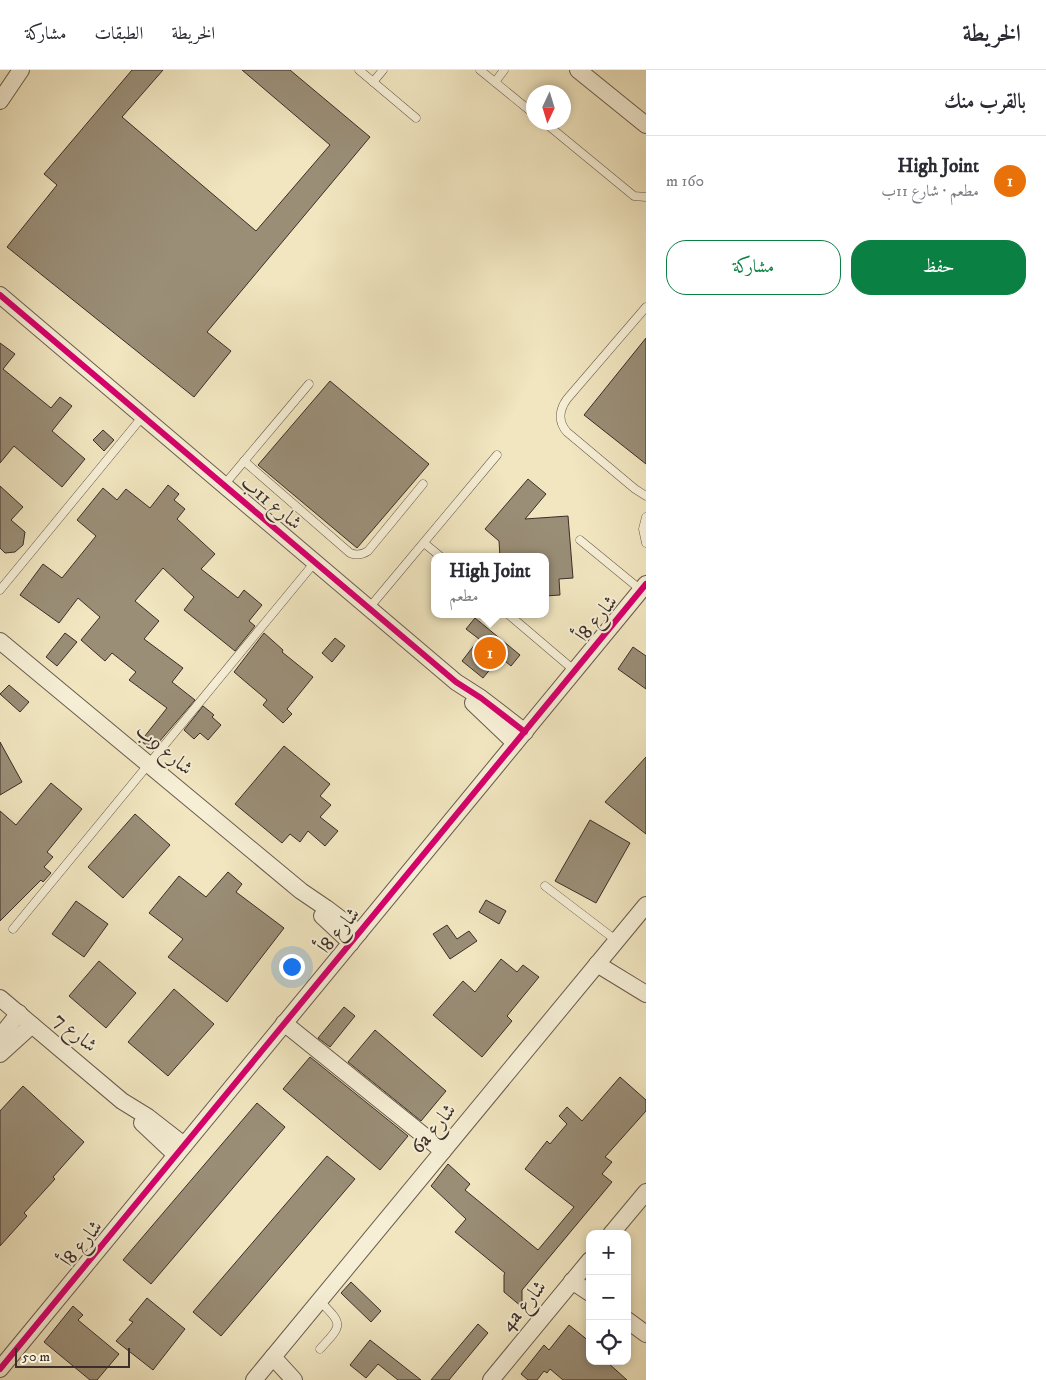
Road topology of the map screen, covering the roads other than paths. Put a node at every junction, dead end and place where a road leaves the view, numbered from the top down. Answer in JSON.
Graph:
{"nodes":[{"id":1,"x":20,"y":70,"type":"edge"},
{"id":2,"x":359,"y":70,"type":"edge"},
{"id":3,"x":383,"y":70,"type":"edge"},
{"id":4,"x":480,"y":70,"type":"edge"},
{"id":5,"x":504,"y":70,"type":"edge"},
{"id":6,"x":578,"y":70,"type":"edge"},
{"id":7,"x":374,"y":82,"type":"junction"},
{"id":8,"x":495,"y":82,"type":"junction"},
{"id":9,"x":0,"y":101,"type":"edge"},
{"id":10,"x":526,"y":107,"type":"edge"},
{"id":11,"x":416,"y":118,"type":"dead end"},
{"id":12,"x":646,"y":125,"type":"edge"},
{"id":13,"x":554,"y":130,"type":"edge"},
{"id":14,"x":646,"y":197,"type":"edge"},
{"id":15,"x":0,"y":295,"type":"edge"},
{"id":16,"x":646,"y":307,"type":"edge"},
{"id":17,"x":309,"y":384,"type":"dead end"},
{"id":18,"x":143,"y":416,"type":"junction"},
{"id":19,"x":497,"y":455,"type":"dead end"},
{"id":20,"x":244,"y":461,"type":"junction"},
{"id":21,"x":423,"y":484,"type":"dead end"},
{"id":22,"x":224,"y":485,"type":"junction"},
{"id":23,"x":646,"y":496,"type":"edge"},
{"id":24,"x":646,"y":517,"type":"edge"},
{"id":25,"x":580,"y":540,"type":"dead end"},
{"id":26,"x":424,"y":543,"type":"junction"},
{"id":27,"x":646,"y":543,"type":"edge"},
{"id":28,"x":435,"y":553,"type":"edge"},
{"id":29,"x":315,"y":562,"type":"junction"},
{"id":30,"x":644,"y":587,"type":"edge"},
{"id":31,"x":0,"y":590,"type":"edge"},
{"id":32,"x":369,"y":608,"type":"junction"},
{"id":33,"x":513,"y":618,"type":"edge"},
{"id":34,"x":0,"y":641,"type":"edge"},
{"id":35,"x":575,"y":671,"type":"junction"},
{"id":36,"x":520,"y":738,"type":"junction"},
{"id":37,"x":148,"y":764,"type":"junction"},
{"id":38,"x":545,"y":886,"type":"dead end"},
{"id":39,"x":646,"y":905,"type":"edge"},
{"id":40,"x":13,"y":929,"type":"dead end"},
{"id":41,"x":355,"y":938,"type":"junction"},
{"id":42,"x":617,"y":941,"type":"junction"},
{"id":43,"x":601,"y":959,"type":"junction"},
{"id":44,"x":646,"y":989,"type":"edge"},
{"id":45,"x":646,"y":994,"type":"edge"},
{"id":46,"x":0,"y":998,"type":"edge"},
{"id":47,"x":19,"y":1014,"type":"junction"},
{"id":48,"x":284,"y":1023,"type":"junction"},
{"id":49,"x":32,"y":1025,"type":"junction"},
{"id":50,"x":0,"y":1037,"type":"edge"},
{"id":51,"x":0,"y":1054,"type":"edge"},
{"id":52,"x":180,"y":1150,"type":"junction"},
{"id":53,"x":443,"y":1151,"type":"junction"},
{"id":54,"x":646,"y":1192,"type":"edge"},
{"id":55,"x":614,"y":1230,"type":"edge"},
{"id":56,"x":583,"y":1272,"type":"edge"},
{"id":57,"x":320,"y":1301,"type":"junction"},
{"id":58,"x":631,"y":1323,"type":"edge"},
{"id":59,"x":646,"y":1334,"type":"edge"},
{"id":60,"x":320,"y":1349,"type":"dead end"},
{"id":61,"x":263,"y":1368,"type":"edge"},
{"id":62,"x":0,"y":1369,"type":"edge"},
{"id":63,"x":279,"y":1380,"type":"edge"},
{"id":64,"x":294,"y":1380,"type":"edge"},
{"id":65,"x":490,"y":1380,"type":"edge"}],
"edges":[{"from":1,"to":9,"type":"street"},
{"from":2,"to":7,"type":"lane"},
{"from":3,"to":7,"type":"lane"},
{"from":4,"to":8,"type":"lane"},
{"from":5,"to":8,"type":"lane"},
{"from":6,"to":12,"type":"street"},
{"from":7,"to":11,"type":"lane"},
{"from":8,"to":10,"type":"lane"},
{"from":13,"to":14,"type":"lane"},
{"from":15,"to":18,"type":"street","name":"شارع 11ب"},
{"from":16,"to":23,"type":"lane"},
{"from":17,"to":20,"type":"lane"},
{"from":18,"to":22,"type":"street","name":"شارع 11ب"},
{"from":18,"to":31,"type":"lane"},
{"from":19,"to":26,"type":"lane"},
{"from":20,"to":21,"type":"lane"},
{"from":20,"to":22,"type":"lane"},
{"from":22,"to":29,"type":"street","name":"شارع 11ب"},
{"from":24,"to":27,"type":"lane"},
{"from":25,"to":30,"type":"lane"},
{"from":26,"to":28,"type":"lane"},
{"from":26,"to":32,"type":"lane"},
{"from":29,"to":32,"type":"street","name":"شارع 11ب"},
{"from":29,"to":37,"type":"lane"},
{"from":30,"to":35,"type":"street","name":"شارع 8أ"},
{"from":32,"to":36,"type":"street","name":"شارع 11ب"},
{"from":33,"to":35,"type":"lane"},
{"from":34,"to":37,"type":"street","name":"شارع 9ب"},
{"from":35,"to":36,"type":"street","name":"شارع 8أ"},
{"from":36,"to":41,"type":"street","name":"شارع 8أ"},
{"from":37,"to":40,"type":"lane"},
{"from":37,"to":41,"type":"street","name":"شارع 9ب"},
{"from":38,"to":42,"type":"lane"},
{"from":39,"to":42,"type":"street","name":"6a شارع"},
{"from":41,"to":48,"type":"street","name":"شارع 8أ"},
{"from":42,"to":43,"type":"street","name":"6a شارع"},
{"from":43,"to":44,"type":"street"},
{"from":43,"to":45,"type":"street"},
{"from":43,"to":53,"type":"street","name":"6a شارع"},
{"from":46,"to":47,"type":"street","name":"شارع 7"},
{"from":47,"to":49,"type":"street","name":"شارع 7"},
{"from":47,"to":50,"type":"street"},
{"from":48,"to":52,"type":"street","name":"شارع 8أ"},
{"from":48,"to":53,"type":"street"},
{"from":49,"to":51,"type":"street"},
{"from":49,"to":52,"type":"street","name":"شارع 7"},
{"from":52,"to":62,"type":"street","name":"شارع 8أ"},
{"from":53,"to":57,"type":"street","name":"6a شارع"},
{"from":54,"to":55,"type":"street"},
{"from":56,"to":65,"type":"street","name":"4a شارع"},
{"from":57,"to":60,"type":"lane"},
{"from":57,"to":61,"type":"street","name":"6a شارع"},
{"from":58,"to":59,"type":"street"},
{"from":61,"to":63,"type":"street"},
{"from":61,"to":64,"type":"street"}]}
